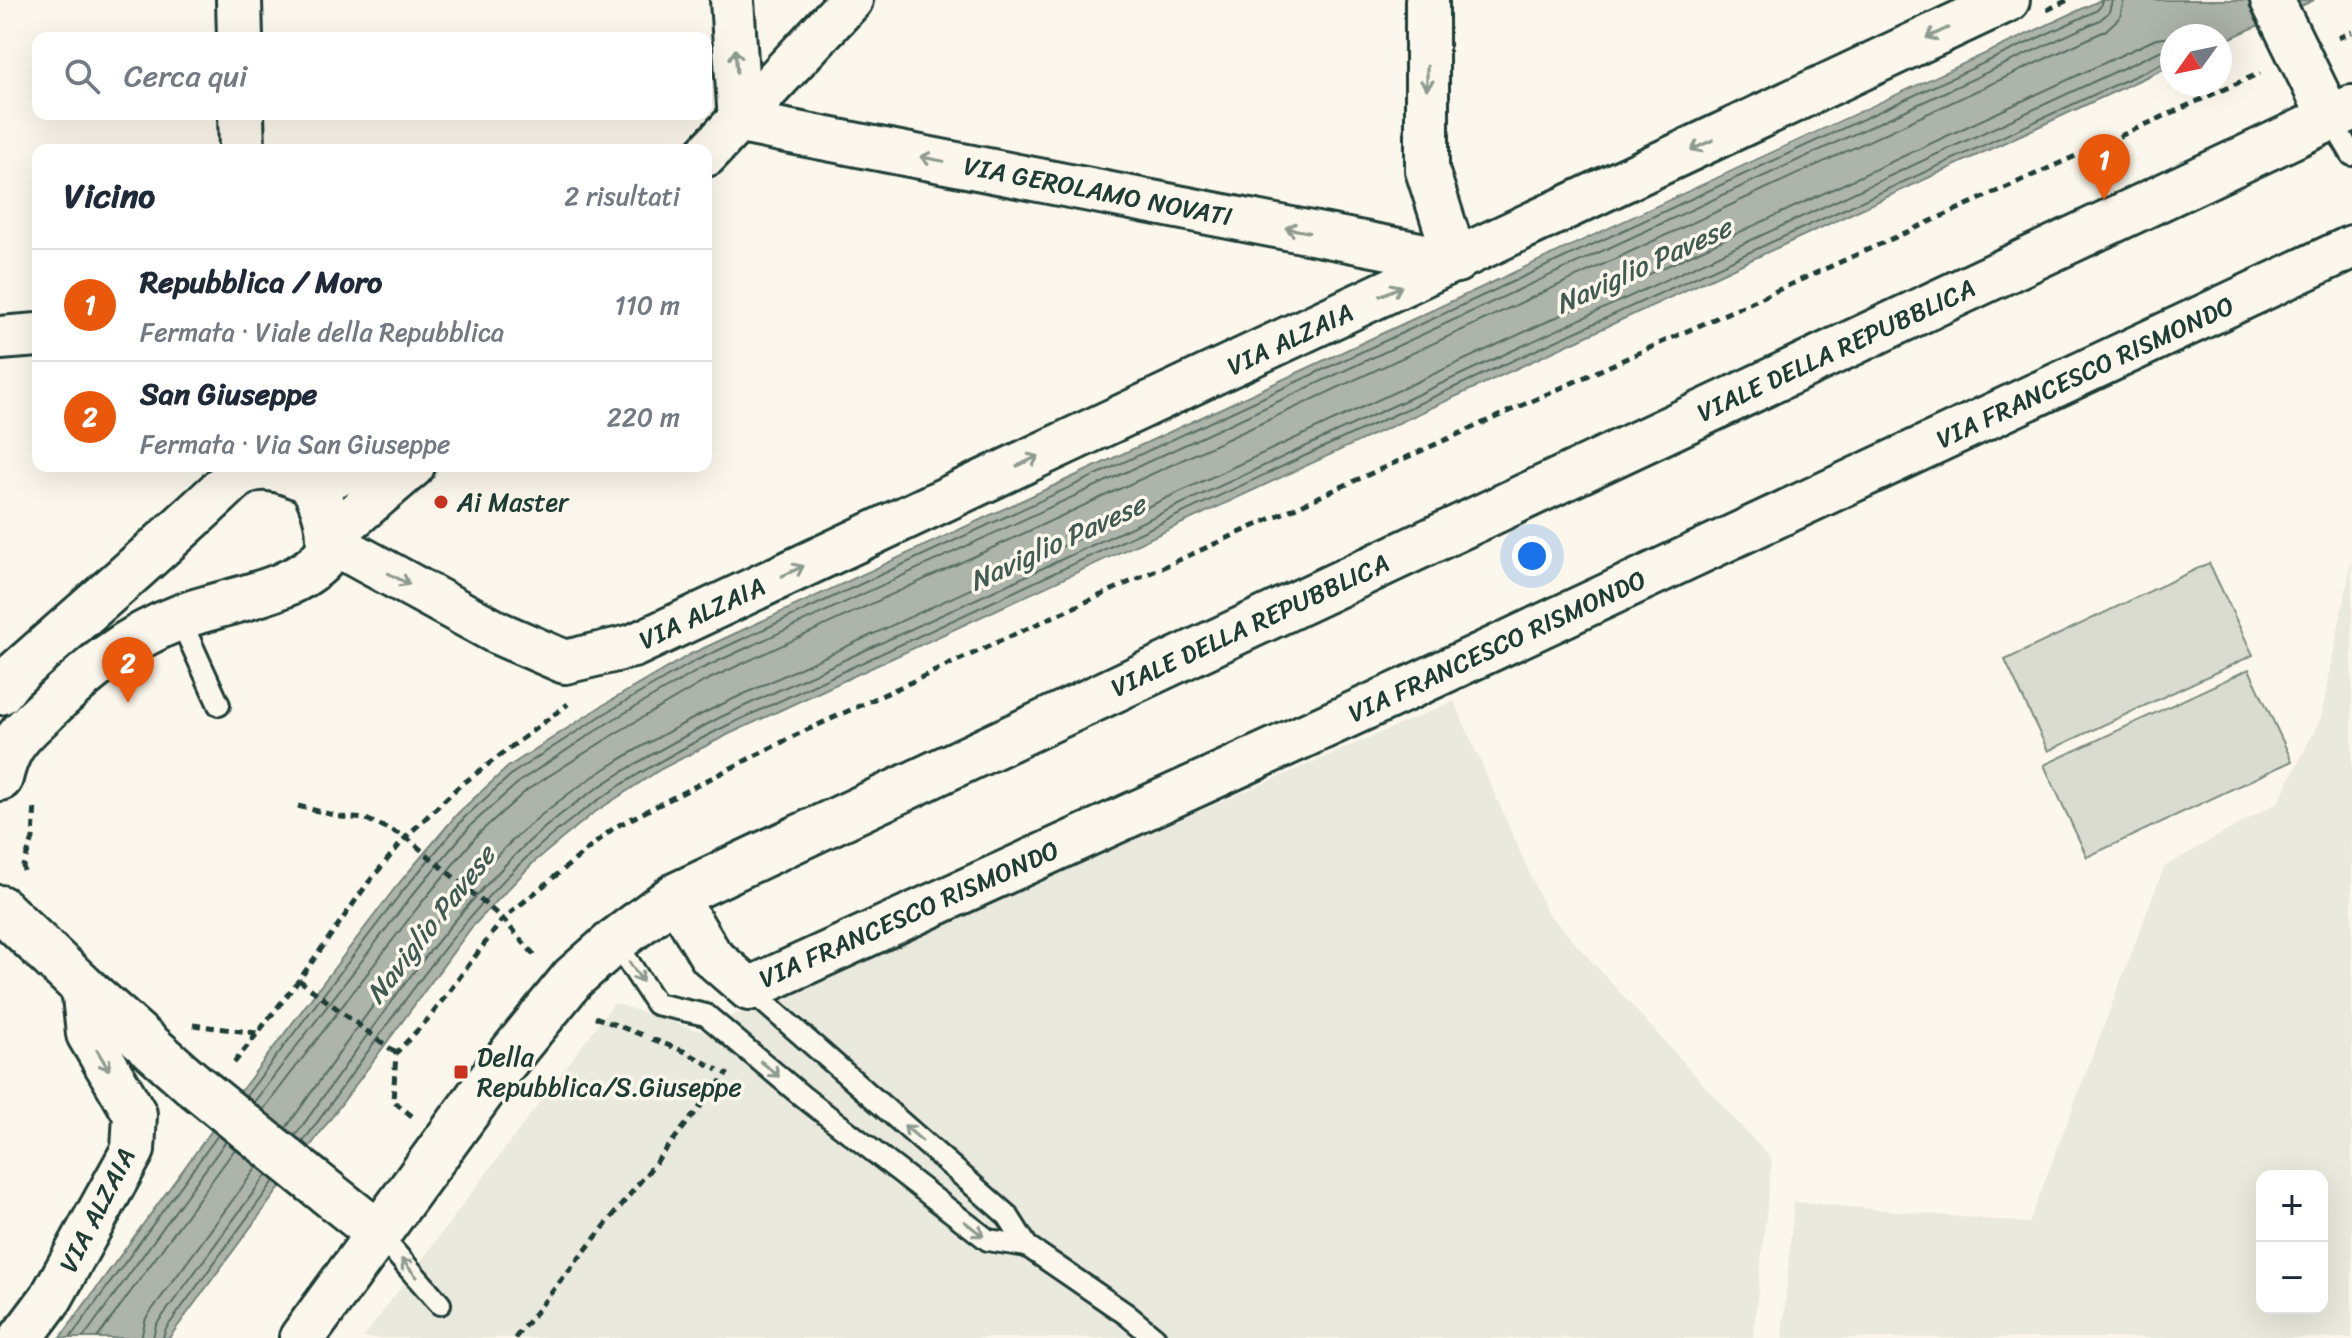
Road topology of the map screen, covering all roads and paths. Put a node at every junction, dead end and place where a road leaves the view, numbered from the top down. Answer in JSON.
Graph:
{"nodes":[{"id":1,"x":239,"y":0,"type":"edge"},
{"id":2,"x":732,"y":0,"type":"edge"},
{"id":3,"x":851,"y":0,"type":"edge"},
{"id":4,"x":1427,"y":0,"type":"edge"},
{"id":5,"x":2008,"y":0,"type":"edge"},
{"id":6,"x":2285,"y":25,"type":"edge"},
{"id":7,"x":240,"y":32,"type":"edge"},
{"id":8,"x":2341,"y":113,"type":"edge"},
{"id":9,"x":241,"y":120,"type":"edge"},
{"id":10,"x":740,"y":122,"type":"junction"},
{"id":11,"x":242,"y":144,"type":"edge"},
{"id":12,"x":712,"y":149,"type":"edge"},
{"id":13,"x":2352,"y":155,"type":"edge"},
{"id":14,"x":2352,"y":247,"type":"edge"},
{"id":15,"x":1456,"y":261,"type":"junction"},
{"id":16,"x":32,"y":335,"type":"edge"},
{"id":17,"x":0,"y":338,"type":"edge"},
{"id":18,"x":246,"y":472,"type":"edge"},
{"id":19,"x":290,"y":472,"type":"edge"},
{"id":20,"x":406,"y":472,"type":"edge"},
{"id":21,"x":220,"y":482,"type":"edge"},
{"id":22,"x":331,"y":539,"type":"junction"},
{"id":23,"x":179,"y":617,"type":"junction"},
{"id":24,"x":0,"y":692,"type":"edge"},
{"id":25,"x":219,"y":705,"type":"dead end"},
{"id":26,"x":18,"y":789,"type":"edge"},
{"id":27,"x":298,"y":806,"type":"dead end"},
{"id":28,"x":13,"y":894,"type":"edge"},
{"id":29,"x":675,"y":896,"type":"junction"},
{"id":30,"x":503,"y":919,"type":"junction"},
{"id":31,"x":615,"y":941,"type":"junction"},
{"id":32,"x":299,"y":980,"type":"dead end"},
{"id":33,"x":83,"y":987,"type":"junction"},
{"id":34,"x":749,"y":989,"type":"junction"},
{"id":35,"x":181,"y":1025,"type":"dead end"},
{"id":36,"x":257,"y":1033,"type":"dead end"},
{"id":37,"x":746,"y":1049,"type":"junction"},
{"id":38,"x":396,"y":1053,"type":"junction"},
{"id":39,"x":409,"y":1114,"type":"dead end"},
{"id":40,"x":378,"y":1233,"type":"junction"},
{"id":41,"x":1027,"y":1246,"type":"junction"},
{"id":42,"x":440,"y":1304,"type":"dead end"},
{"id":43,"x":21,"y":1338,"type":"edge"},
{"id":44,"x":302,"y":1338,"type":"edge"},
{"id":45,"x":515,"y":1338,"type":"edge"},
{"id":46,"x":1155,"y":1338,"type":"edge"}],
"edges":[{"from":1,"to":7,"type":"street"},
{"from":10,"to":2,"type":"street","one_way":true},
{"from":3,"to":10,"type":"street"},
{"from":4,"to":15,"type":"street","one_way":true},
{"from":5,"to":15,"type":"street","name":"VIA ALZAIA","one_way":true},
{"from":6,"to":8,"type":"street"},
{"from":6,"to":30,"type":"path"},
{"from":8,"to":13,"type":"lane"},
{"from":8,"to":29,"type":"street","name":"VIALE DELLA REPUBBLICA"},
{"from":9,"to":11,"type":"street"},
{"from":10,"to":12,"type":"street"},
{"from":15,"to":10,"type":"street","name":"VIA GEROLAMO NOVATI","one_way":true},
{"from":14,"to":34,"type":"street","name":"VIA FRANCESCO RISMONDO"},
{"from":22,"to":15,"type":"street","name":"VIA ALZAIA","one_way":true},
{"from":16,"to":17,"type":"street"},
{"from":18,"to":21,"type":"street"},
{"from":19,"to":22,"type":"street"},
{"from":20,"to":22,"type":"street"},
{"from":21,"to":24,"type":"street"},
{"from":22,"to":23,"type":"street"},
{"from":23,"to":25,"type":"lane"},
{"from":23,"to":26,"type":"street"},
{"from":26,"to":28,"type":"path"},
{"from":27,"to":30,"type":"path"},
{"from":28,"to":33,"type":"street"},
{"from":29,"to":31,"type":"street","name":"VIALE DELLA REPUBBLICA"},
{"from":29,"to":34,"type":"street","name":"VIA FRANCESCO RISMONDO"},
{"from":30,"to":38,"type":"path"},
{"from":31,"to":37,"type":"lane","one_way":true},
{"from":31,"to":40,"type":"street","name":"VIALE DELLA REPUBBLICA"},
{"from":32,"to":38,"type":"path"},
{"from":33,"to":40,"type":"street","bridge":true},
{"from":33,"to":43,"type":"street","name":"VIA ALZAIA","one_way":true},
{"from":41,"to":34,"type":"lane","one_way":true},
{"from":35,"to":36,"type":"path"},
{"from":37,"to":41,"type":"lane","one_way":true},
{"from":37,"to":45,"type":"path"},
{"from":38,"to":39,"type":"path"},
{"from":42,"to":40,"type":"lane","one_way":true},
{"from":40,"to":44,"type":"street","name":"VIALE DELLA REPUBBLICA"},
{"from":41,"to":46,"type":"lane"}]}
